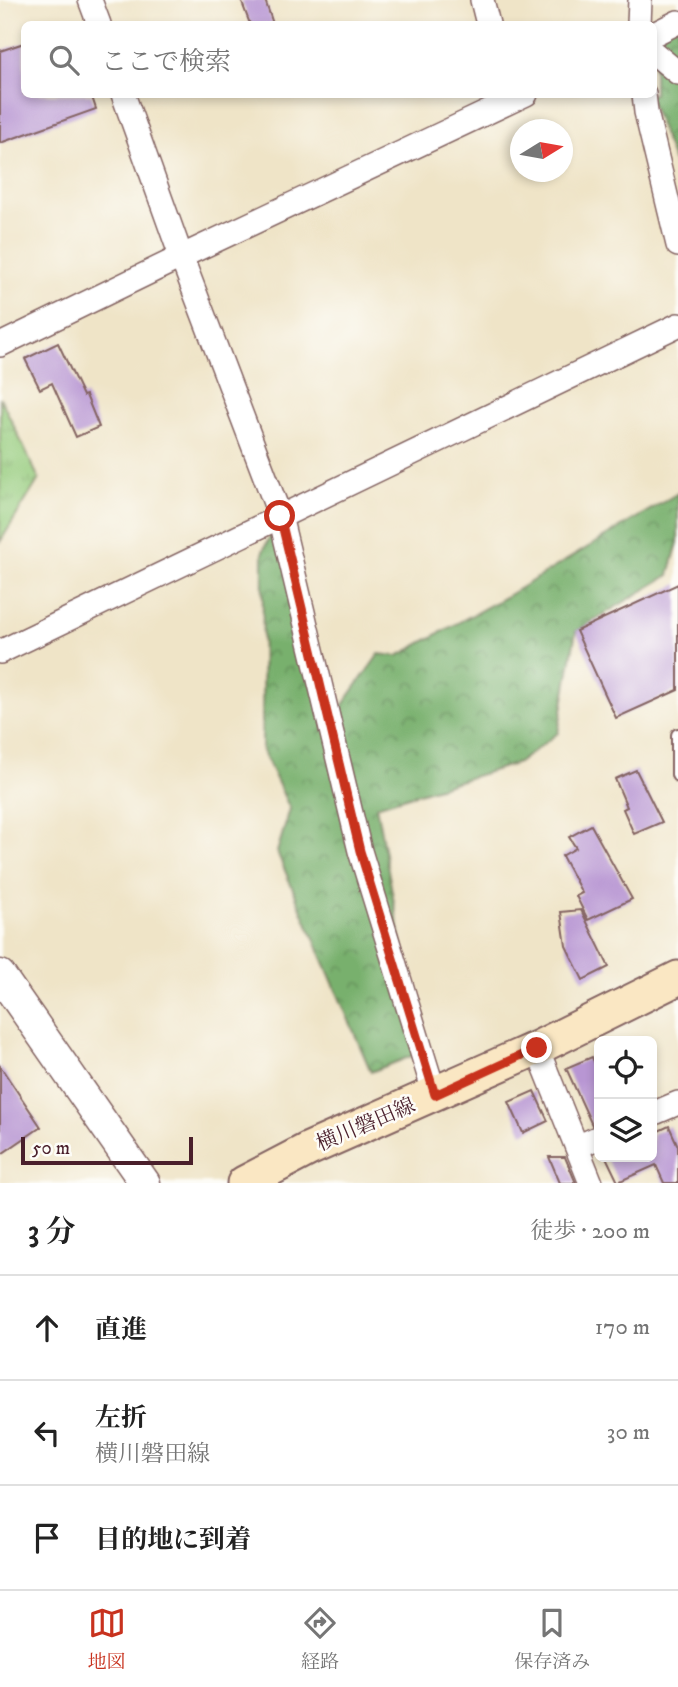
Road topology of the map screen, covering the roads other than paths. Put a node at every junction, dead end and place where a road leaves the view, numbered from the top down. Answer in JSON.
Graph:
{"nodes":[{"id":1,"x":90,"y":0,"type":"edge"},
{"id":2,"x":482,"y":0,"type":"edge"},
{"id":3,"x":640,"y":0,"type":"edge"},
{"id":4,"x":98,"y":21,"type":"edge"},
{"id":5,"x":487,"y":21,"type":"edge"},
{"id":6,"x":639,"y":21,"type":"edge"},
{"id":7,"x":678,"y":22,"type":"edge"},
{"id":8,"x":657,"y":32,"type":"edge"},
{"id":9,"x":657,"y":56,"type":"edge"},
{"id":10,"x":678,"y":73,"type":"edge"},
{"id":11,"x":124,"y":98,"type":"edge"},
{"id":12,"x":511,"y":98,"type":"edge"},
{"id":13,"x":644,"y":98,"type":"edge"},
{"id":14,"x":678,"y":245,"type":"edge"},
{"id":15,"x":181,"y":256,"type":"junction"},
{"id":16,"x":678,"y":325,"type":"edge"},
{"id":17,"x":0,"y":345,"type":"edge"},
{"id":18,"x":280,"y":516,"type":"junction"},
{"id":19,"x":0,"y":652,"type":"edge"},
{"id":20,"x":678,"y":735,"type":"edge"},
{"id":21,"x":678,"y":775,"type":"edge"},
{"id":22,"x":0,"y":975,"type":"edge"},
{"id":23,"x":678,"y":978,"type":"edge"},
{"id":24,"x":537,"y":1048,"type":"junction"},
{"id":25,"x":435,"y":1095,"type":"junction"},
{"id":26,"x":678,"y":1103,"type":"edge"},
{"id":27,"x":657,"y":1112,"type":"edge"},
{"id":28,"x":594,"y":1140,"type":"edge"},
{"id":29,"x":577,"y":1147,"type":"junction"},
{"id":30,"x":145,"y":1183,"type":"edge"},
{"id":31,"x":244,"y":1183,"type":"edge"},
{"id":32,"x":592,"y":1183,"type":"edge"}],
"edges":[{"from":1,"to":4,"type":"street"},
{"from":2,"to":5,"type":"street"},
{"from":3,"to":6,"type":"street"},
{"from":7,"to":8,"type":"street"},
{"from":9,"to":10,"type":"street"},
{"from":11,"to":15,"type":"street"},
{"from":12,"to":15,"type":"street"},
{"from":13,"to":14,"type":"street"},
{"from":15,"to":17,"type":"street"},
{"from":15,"to":18,"type":"street"},
{"from":16,"to":18,"type":"street"},
{"from":18,"to":19,"type":"street"},
{"from":18,"to":25,"type":"street"},
{"from":20,"to":21,"type":"lane"},
{"from":22,"to":30,"type":"street"},
{"from":23,"to":24,"type":"main road","name":"横川磐田線"},
{"from":24,"to":25,"type":"main road","name":"横川磐田線"},
{"from":24,"to":29,"type":"street"},
{"from":25,"to":31,"type":"main road","name":"横川磐田線"},
{"from":26,"to":27,"type":"street"},
{"from":28,"to":29,"type":"street"},
{"from":29,"to":32,"type":"street"}]}
